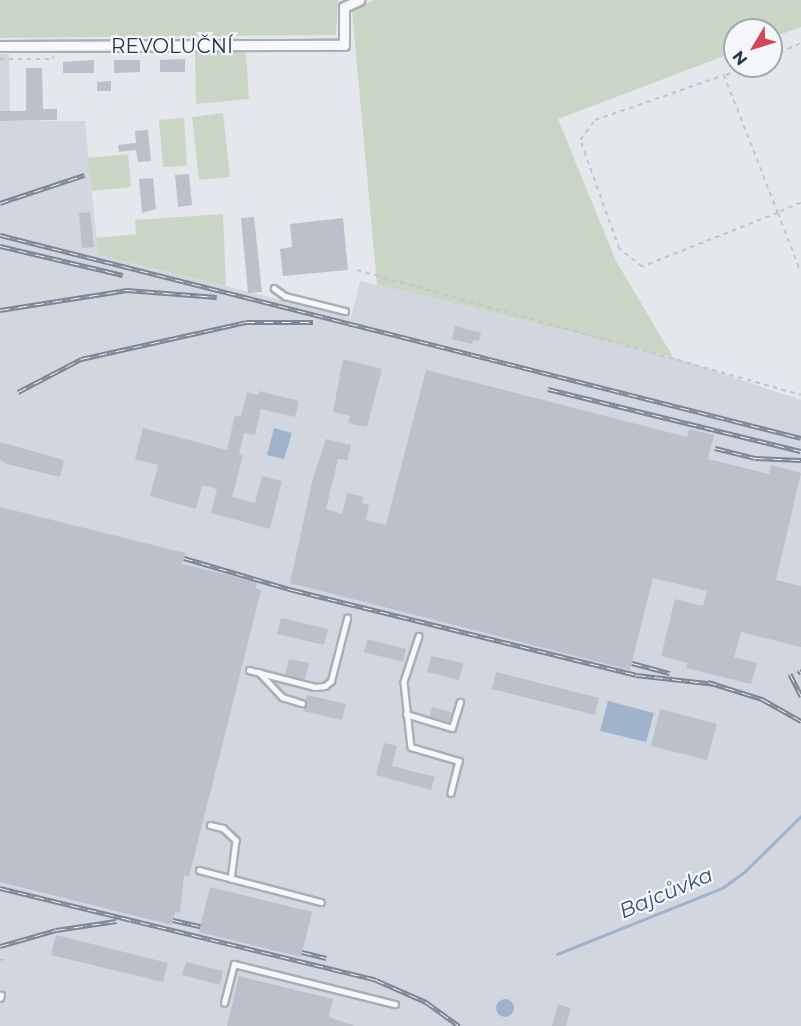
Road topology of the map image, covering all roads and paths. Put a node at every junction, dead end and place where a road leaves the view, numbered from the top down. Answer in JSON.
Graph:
{"nodes":[{"id":1,"x":359,"y":0,"type":"edge"},
{"id":2,"x":801,"y":43,"type":"edge"},
{"id":3,"x":0,"y":46,"type":"edge"},
{"id":4,"x":53,"y":47,"type":"junction"},
{"id":5,"x":783,"y":51,"type":"edge"},
{"id":6,"x":0,"y":59,"type":"edge"},
{"id":7,"x":723,"y":75,"type":"edge"},
{"id":8,"x":725,"y":78,"type":"edge"},
{"id":9,"x":801,"y":203,"type":"edge"},
{"id":10,"x":778,"y":213,"type":"junction"},
{"id":11,"x":357,"y":270,"type":"dead end"},
{"id":12,"x":801,"y":272,"type":"edge"},
{"id":13,"x":274,"y":288,"type":"dead end"},
{"id":14,"x":345,"y":311,"type":"dead end"},
{"id":15,"x":801,"y":395,"type":"edge"},
{"id":16,"x":347,"y":618,"type":"dead end"},
{"id":17,"x":419,"y":636,"type":"dead end"},
{"id":18,"x":249,"y":670,"type":"dead end"},
{"id":19,"x":259,"y":672,"type":"junction"},
{"id":20,"x":460,"y":702,"type":"dead end"},
{"id":21,"x":302,"y":703,"type":"dead end"},
{"id":22,"x":406,"y":714,"type":"junction"},
{"id":23,"x":451,"y":793,"type":"dead end"},
{"id":24,"x":210,"y":825,"type":"dead end"},
{"id":25,"x":199,"y":870,"type":"dead end"},
{"id":26,"x":231,"y":879,"type":"junction"},
{"id":27,"x":321,"y":902,"type":"dead end"},
{"id":28,"x":224,"y":1003,"type":"dead end"},
{"id":29,"x":394,"y":1004,"type":"dead end"}],
"edges":[{"from":1,"to":4,"type":"street","name":"REVOLUČNÍ"},
{"from":2,"to":5,"type":"path"},
{"from":3,"to":4,"type":"street","name":"REVOLUČNÍ"},
{"from":4,"to":6,"type":"path"},
{"from":7,"to":10,"type":"path"},
{"from":8,"to":10,"type":"path"},
{"from":9,"to":10,"type":"path"},
{"from":10,"to":12,"type":"path"},
{"from":11,"to":15,"type":"path"},
{"from":13,"to":14,"type":"lane"},
{"from":16,"to":19,"type":"lane"},
{"from":17,"to":22,"type":"lane"},
{"from":18,"to":19,"type":"lane"},
{"from":19,"to":21,"type":"lane"},
{"from":20,"to":22,"type":"lane"},
{"from":22,"to":23,"type":"lane"},
{"from":24,"to":26,"type":"lane"},
{"from":25,"to":26,"type":"lane"},
{"from":26,"to":27,"type":"lane"},
{"from":28,"to":29,"type":"lane"}]}
